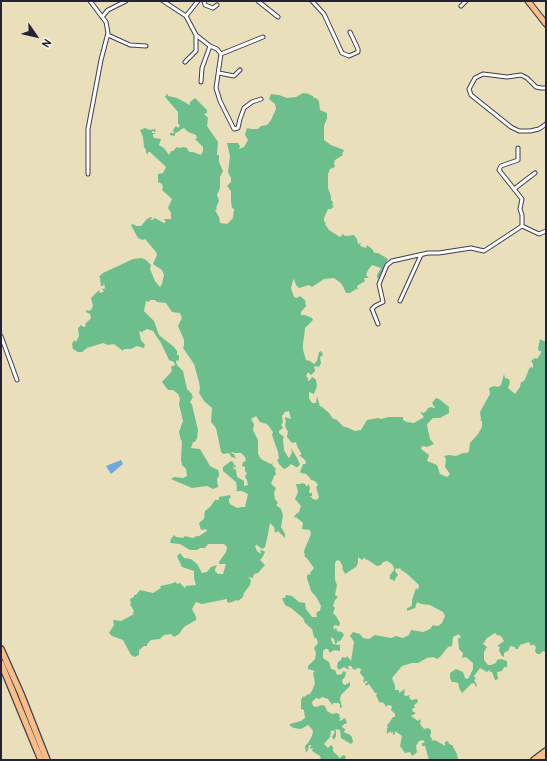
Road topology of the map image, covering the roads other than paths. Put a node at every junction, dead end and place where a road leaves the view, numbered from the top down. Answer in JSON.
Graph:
{"nodes":[{"id":1,"x":90,"y":1,"type":"edge"},
{"id":2,"x":126,"y":1,"type":"edge"},
{"id":3,"x":163,"y":1,"type":"edge"},
{"id":4,"x":198,"y":1,"type":"edge"},
{"id":5,"x":204,"y":1,"type":"edge"},
{"id":6,"x":258,"y":1,"type":"edge"},
{"id":7,"x":312,"y":1,"type":"edge"},
{"id":8,"x":466,"y":1,"type":"edge"},
{"id":9,"x":528,"y":1,"type":"edge"},
{"id":10,"x":217,"y":5,"type":"dead end"},
{"id":11,"x":461,"y":6,"type":"dead end"},
{"id":12,"x":186,"y":16,"type":"junction"},
{"id":13,"x":102,"y":17,"type":"junction"},
{"id":14,"x":278,"y":17,"type":"dead end"},
{"id":15,"x":546,"y":24,"type":"edge"},
{"id":16,"x":350,"y":32,"type":"dead end"},
{"id":17,"x":196,"y":35,"type":"junction"},
{"id":18,"x":108,"y":36,"type":"junction"},
{"id":19,"x":263,"y":38,"type":"dead end"},
{"id":20,"x":146,"y":46,"type":"dead end"},
{"id":21,"x":210,"y":46,"type":"junction"},
{"id":22,"x":221,"y":54,"type":"junction"},
{"id":23,"x":185,"y":62,"type":"dead end"},
{"id":24,"x":240,"y":70,"type":"dead end"},
{"id":25,"x":219,"y":72,"type":"junction"},
{"id":26,"x":201,"y":82,"type":"dead end"},
{"id":27,"x":546,"y":88,"type":"edge"},
{"id":28,"x":261,"y":99,"type":"dead end"},
{"id":29,"x":546,"y":124,"type":"edge"},
{"id":30,"x":518,"y":148,"type":"dead end"},
{"id":31,"x":536,"y":173,"type":"dead end"},
{"id":32,"x":88,"y":174,"type":"dead end"},
{"id":33,"x":514,"y":189,"type":"junction"},
{"id":34,"x":522,"y":226,"type":"junction"},
{"id":35,"x":546,"y":231,"type":"edge"},
{"id":36,"x":421,"y":255,"type":"junction"},
{"id":37,"x":400,"y":301,"type":"dead end"},
{"id":38,"x":378,"y":324,"type":"dead end"},
{"id":39,"x":1,"y":336,"type":"edge"},
{"id":40,"x":17,"y":380,"type":"dead end"},
{"id":41,"x":1,"y":649,"type":"edge"},
{"id":42,"x":1,"y":662,"type":"edge"},
{"id":43,"x":546,"y":751,"type":"edge"},
{"id":44,"x":546,"y":758,"type":"edge"},
{"id":45,"x":41,"y":760,"type":"edge"},
{"id":46,"x":47,"y":760,"type":"edge"},
{"id":47,"x":534,"y":760,"type":"edge"},
{"id":48,"x":544,"y":760,"type":"edge"}],
"edges":[{"from":1,"to":13,"type":"street"},
{"from":2,"to":13,"type":"street"},
{"from":3,"to":12,"type":"street"},
{"from":4,"to":12,"type":"street"},
{"from":5,"to":10,"type":"street"},
{"from":6,"to":14,"type":"street"},
{"from":7,"to":16,"type":"street"},
{"from":8,"to":11,"type":"street"},
{"from":9,"to":15,"type":"main road"},
{"from":12,"to":17,"type":"street"},
{"from":13,"to":18,"type":"street"},
{"from":17,"to":21,"type":"street"},
{"from":17,"to":23,"type":"street"},
{"from":18,"to":20,"type":"street"},
{"from":18,"to":32,"type":"street"},
{"from":19,"to":22,"type":"street"},
{"from":21,"to":22,"type":"street"},
{"from":21,"to":26,"type":"street"},
{"from":22,"to":25,"type":"street"},
{"from":24,"to":25,"type":"street"},
{"from":25,"to":28,"type":"street"},
{"from":27,"to":29,"type":"street"},
{"from":30,"to":33,"type":"street"},
{"from":31,"to":33,"type":"street"},
{"from":33,"to":34,"type":"street"},
{"from":34,"to":35,"type":"street"},
{"from":34,"to":36,"type":"street"},
{"from":36,"to":37,"type":"street"},
{"from":36,"to":38,"type":"street"},
{"from":39,"to":40,"type":"street"},
{"from":41,"to":46,"type":"highway"},
{"from":42,"to":45,"type":"highway"},
{"from":43,"to":47,"type":"highway"},
{"from":44,"to":48,"type":"highway"}]}
